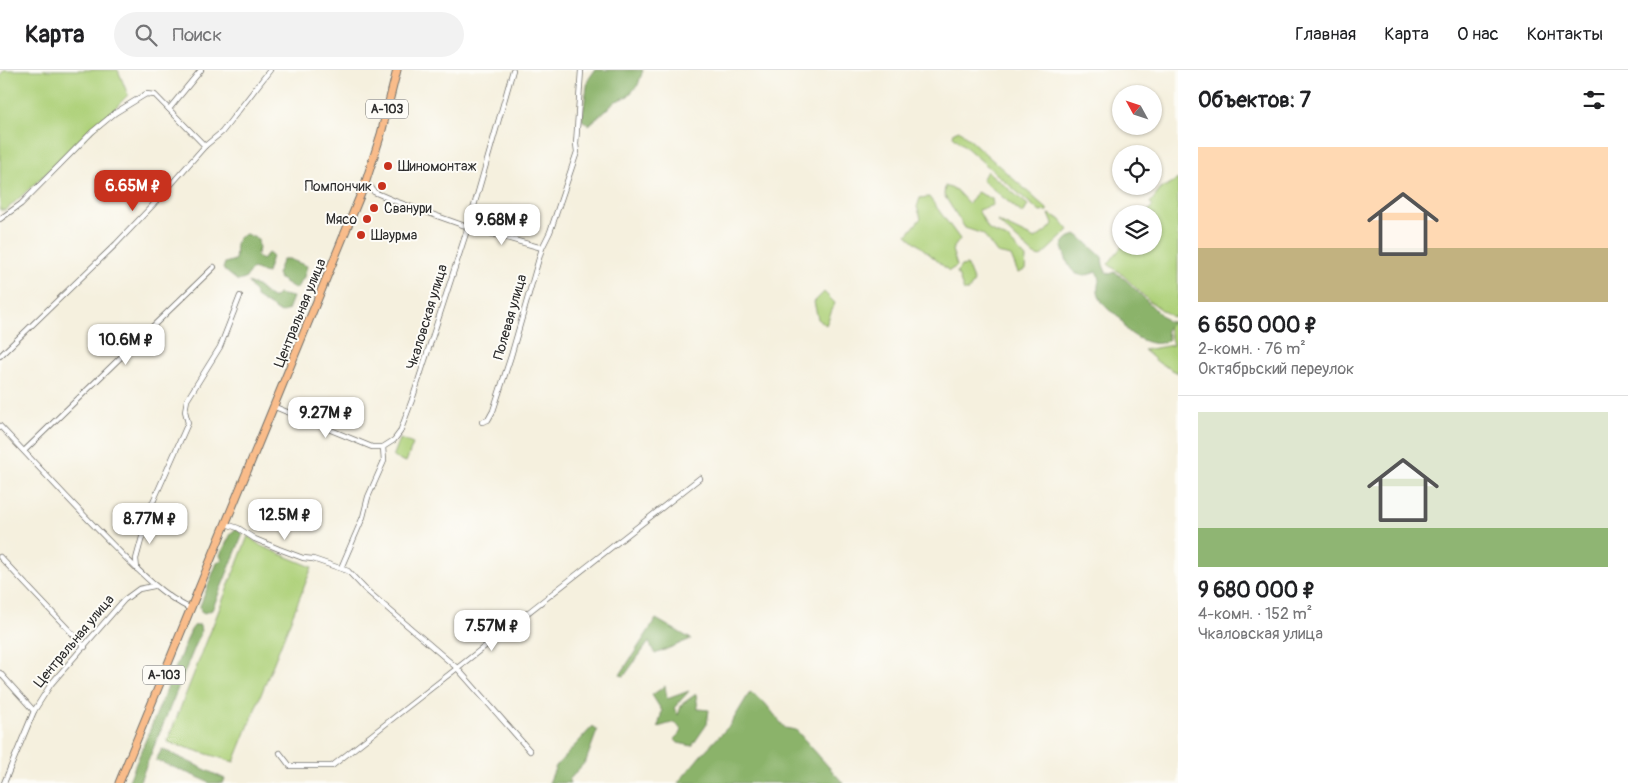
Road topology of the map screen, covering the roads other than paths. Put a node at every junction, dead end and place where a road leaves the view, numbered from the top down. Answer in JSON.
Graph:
{"nodes":[{"id":1,"x":201,"y":70,"type":"edge"},
{"id":2,"x":270,"y":70,"type":"edge"},
{"id":3,"x":397,"y":70,"type":"edge"},
{"id":4,"x":513,"y":70,"type":"edge"},
{"id":5,"x":581,"y":70,"type":"edge"},
{"id":6,"x":169,"y":109,"type":"junction"},
{"id":7,"x":205,"y":146,"type":"junction"},
{"id":8,"x":365,"y":184,"type":"junction"},
{"id":9,"x":0,"y":219,"type":"edge"},
{"id":10,"x":468,"y":227,"type":"junction"},
{"id":11,"x":542,"y":248,"type":"junction"},
{"id":12,"x":214,"y":267,"type":"dead end"},
{"id":13,"x":240,"y":296,"type":"dead end"},
{"id":14,"x":0,"y":356,"type":"edge"},
{"id":15,"x":275,"y":407,"type":"junction"},
{"id":16,"x":482,"y":422,"type":"dead end"},
{"id":17,"x":0,"y":426,"type":"edge"},
{"id":18,"x":383,"y":447,"type":"junction"},
{"id":19,"x":24,"y":451,"type":"junction"},
{"id":20,"x":700,"y":478,"type":"dead end"},
{"id":21,"x":226,"y":524,"type":"junction"},
{"id":22,"x":0,"y":557,"type":"edge"},
{"id":23,"x":340,"y":568,"type":"junction"},
{"id":24,"x":137,"y":569,"type":"junction"},
{"id":25,"x":154,"y":586,"type":"junction"},
{"id":26,"x":191,"y":609,"type":"junction"},
{"id":27,"x":84,"y":647,"type":"junction"},
{"id":28,"x":457,"y":668,"type":"junction"},
{"id":29,"x":0,"y":673,"type":"edge"},
{"id":30,"x":34,"y":710,"type":"junction"},
{"id":31,"x":530,"y":751,"type":"dead end"},
{"id":32,"x":280,"y":753,"type":"dead end"},
{"id":33,"x":4,"y":783,"type":"edge"},
{"id":34,"x":120,"y":783,"type":"edge"}],
"edges":[{"from":1,"to":6,"type":"street"},
{"from":2,"to":7,"type":"street"},
{"from":3,"to":8,"type":"main road","name":"Центральная улица","number":"А-103"},
{"from":4,"to":10,"type":"street","name":"Чкаловская улица"},
{"from":5,"to":11,"type":"street","name":"Полевая улица"},
{"from":6,"to":7,"type":"street"},
{"from":6,"to":9,"type":"street"},
{"from":7,"to":14,"type":"street"},
{"from":8,"to":10,"type":"street"},
{"from":8,"to":15,"type":"main road","name":"Центральная улица","number":"А-103"},
{"from":10,"to":11,"type":"street"},
{"from":10,"to":18,"type":"street","name":"Чкаловская улица"},
{"from":11,"to":16,"type":"street","name":"Полевая улица"},
{"from":12,"to":19,"type":"street"},
{"from":13,"to":24,"type":"street"},
{"from":15,"to":18,"type":"street"},
{"from":15,"to":21,"type":"main road","name":"Центральная улица","number":"А-103"},
{"from":17,"to":19,"type":"street"},
{"from":18,"to":23,"type":"street"},
{"from":19,"to":24,"type":"street"},
{"from":20,"to":28,"type":"street"},
{"from":21,"to":23,"type":"street"},
{"from":21,"to":26,"type":"main road","name":"Центральная улица","number":"А-103"},
{"from":22,"to":27,"type":"street"},
{"from":23,"to":28,"type":"street"},
{"from":24,"to":25,"type":"street"},
{"from":25,"to":26,"type":"street"},
{"from":25,"to":27,"type":"street","name":"Центральная улица"},
{"from":26,"to":34,"type":"main road","name":"Центральная улица","number":"А-103"},
{"from":27,"to":30,"type":"street","name":"Центральная улица"},
{"from":28,"to":31,"type":"street"},
{"from":28,"to":32,"type":"street"},
{"from":29,"to":30,"type":"street"},
{"from":30,"to":33,"type":"street","name":"Центральная улица"}]}
